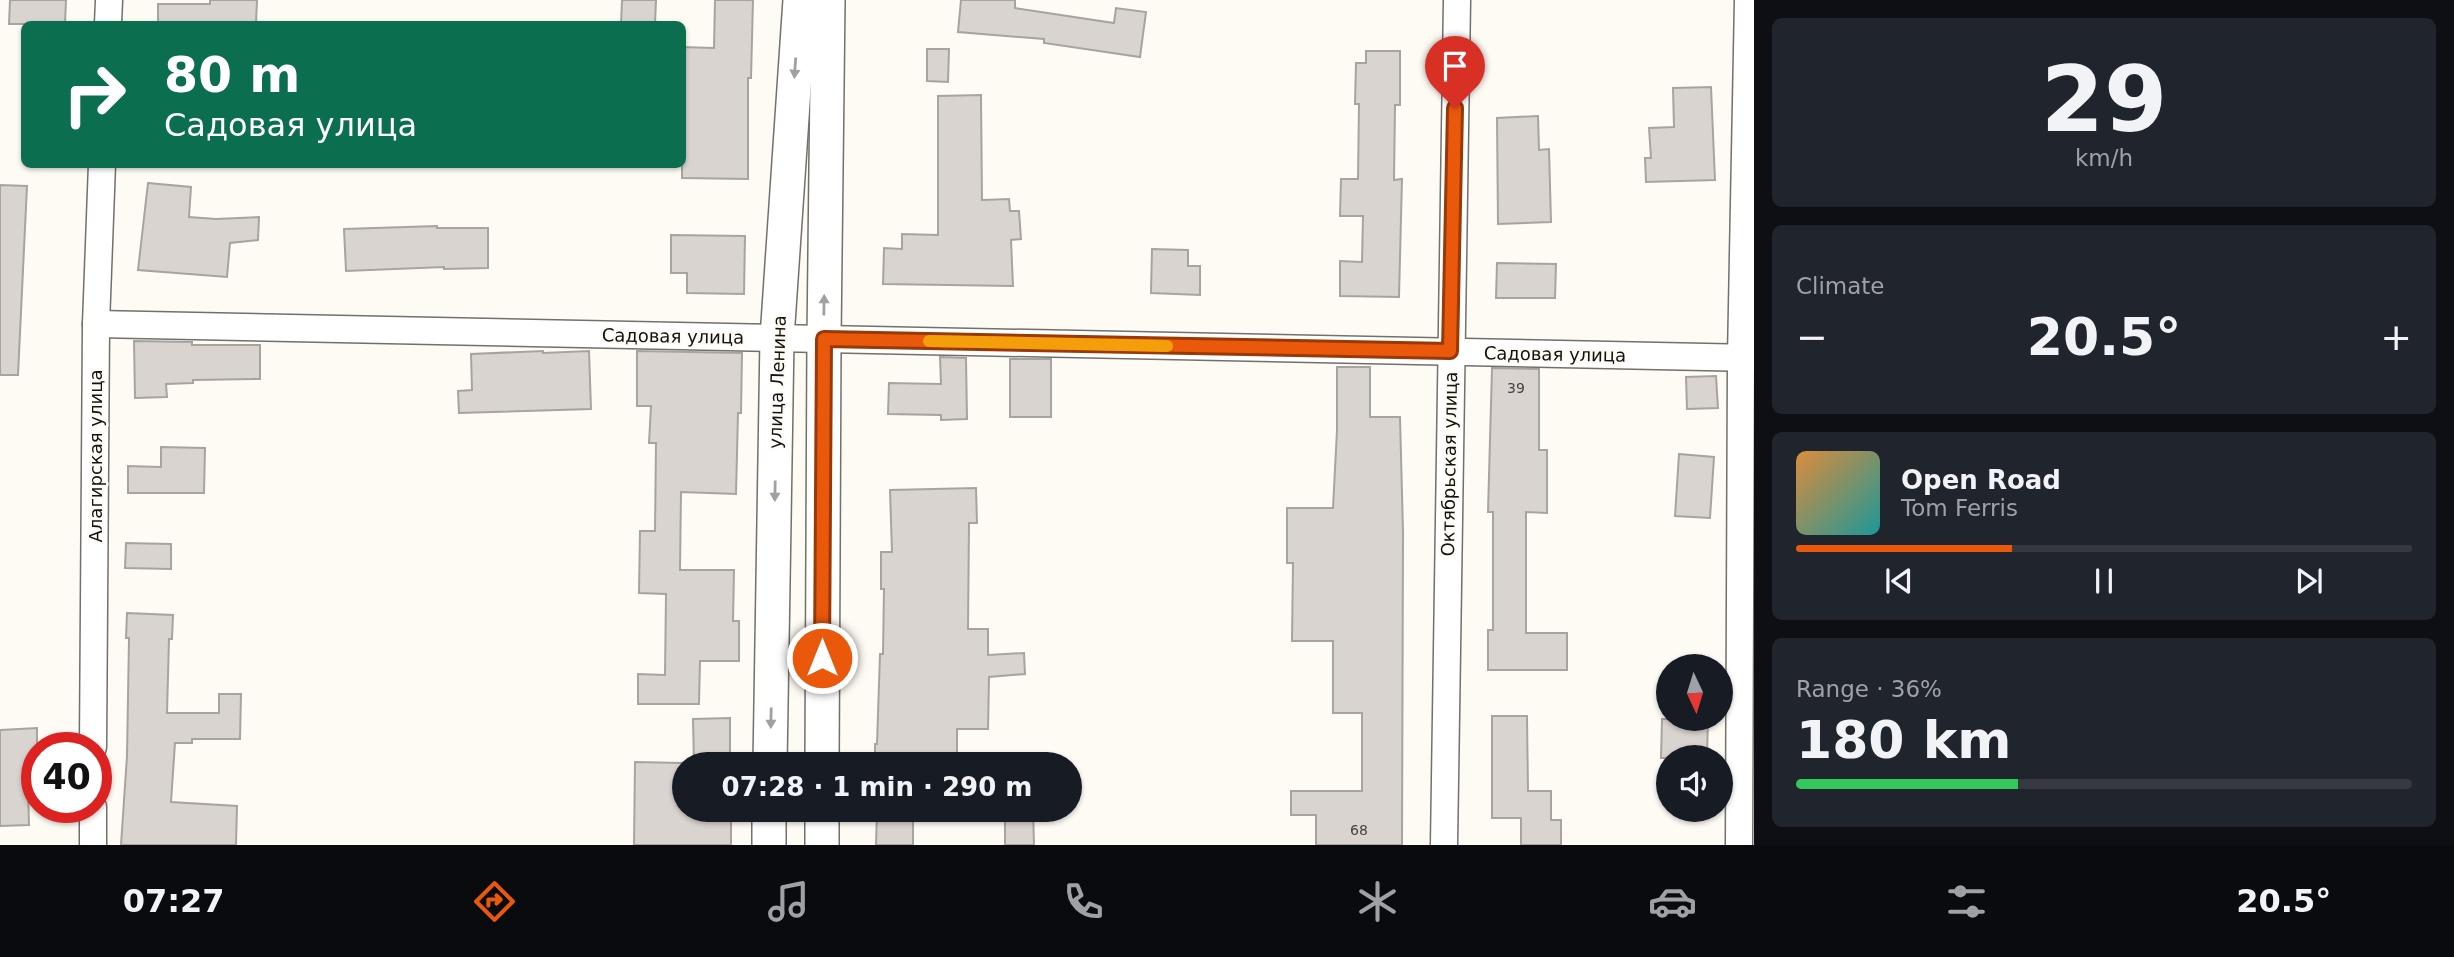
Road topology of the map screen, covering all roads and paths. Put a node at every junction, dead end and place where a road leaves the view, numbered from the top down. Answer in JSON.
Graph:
{"nodes":[{"id":1,"x":109,"y":0,"type":"edge"},
{"id":2,"x":800,"y":0,"type":"edge"},
{"id":3,"x":828,"y":0,"type":"edge"},
{"id":4,"x":1457,"y":0,"type":"edge"},
{"id":5,"x":1748,"y":0,"type":"edge"},
{"id":6,"x":108,"y":21,"type":"edge"},
{"id":7,"x":102,"y":168,"type":"edge"},
{"id":8,"x":96,"y":324,"type":"junction"},
{"id":9,"x":777,"y":338,"type":"junction"},
{"id":10,"x":824,"y":339,"type":"junction"},
{"id":11,"x":1450,"y":351,"type":"junction"},
{"id":12,"x":1748,"y":358,"type":"edge"},
{"id":13,"x":93,"y":732,"type":"edge"},
{"id":14,"x":770,"y":752,"type":"edge"},
{"id":15,"x":822,"y":752,"type":"edge"},
{"id":16,"x":769,"y":822,"type":"edge"},
{"id":17,"x":822,"y":822,"type":"edge"},
{"id":18,"x":93,"y":823,"type":"edge"},
{"id":19,"x":93,"y":845,"type":"edge"},
{"id":20,"x":768,"y":845,"type":"edge"},
{"id":21,"x":822,"y":845,"type":"edge"},
{"id":22,"x":1444,"y":845,"type":"edge"},
{"id":23,"x":1739,"y":845,"type":"edge"}],
"edges":[{"from":1,"to":6,"type":"street"},
{"from":2,"to":9,"type":"street","name":"улица Ленина","one_way":true},
{"from":10,"to":3,"type":"street","one_way":true},
{"from":4,"to":11,"type":"street","name":"Октябрьская улица"},
{"from":5,"to":12,"type":"street"},
{"from":7,"to":8,"type":"street","name":"Алагирская улица"},
{"from":8,"to":9,"type":"street","name":"Садовая улица"},
{"from":8,"to":13,"type":"street","name":"Алагирская улица"},
{"from":9,"to":10,"type":"street","name":"Садовая улица"},
{"from":9,"to":14,"type":"street","name":"улица Ленина","one_way":true},
{"from":10,"to":11,"type":"street","name":"Садовая улица"},
{"from":10,"to":15,"type":"street"},
{"from":11,"to":12,"type":"street","name":"Садовая улица"},
{"from":11,"to":22,"type":"street","name":"Октябрьская улица"},
{"from":12,"to":23,"type":"street"},
{"from":16,"to":20,"type":"street"},
{"from":17,"to":21,"type":"street"},
{"from":18,"to":19,"type":"street"}]}
